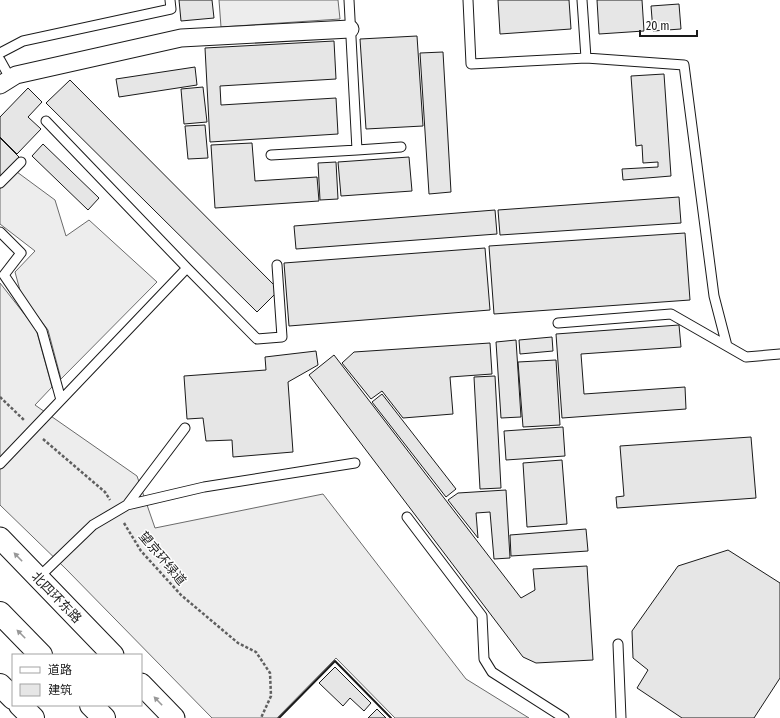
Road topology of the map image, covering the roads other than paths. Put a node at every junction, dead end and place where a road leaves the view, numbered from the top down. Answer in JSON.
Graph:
{"nodes":[{"id":1,"x":170,"y":0,"type":"edge"},
{"id":2,"x":349,"y":0,"type":"edge"},
{"id":3,"x":468,"y":0,"type":"edge"},
{"id":4,"x":582,"y":0,"type":"edge"},
{"id":5,"x":350,"y":29,"type":"junction"},
{"id":6,"x":0,"y":53,"type":"edge"},
{"id":7,"x":586,"y":58,"type":"junction"},
{"id":8,"x":0,"y":60,"type":"edge"},
{"id":9,"x":5,"y":82,"type":"edge"},
{"id":10,"x":46,"y":122,"type":"dead end"},
{"id":11,"x":401,"y":147,"type":"dead end"},
{"id":12,"x":357,"y":150,"type":"junction"},
{"id":13,"x":271,"y":155,"type":"dead end"},
{"id":14,"x":21,"y":162,"type":"dead end"},
{"id":15,"x":0,"y":183,"type":"edge"},
{"id":16,"x":0,"y":232,"type":"edge"},
{"id":17,"x":277,"y":265,"type":"dead end"},
{"id":18,"x":187,"y":268,"type":"junction"},
{"id":19,"x":558,"y":323,"type":"dead end"},
{"id":20,"x":727,"y":346,"type":"junction"},
{"id":21,"x":780,"y":354,"type":"edge"},
{"id":22,"x":61,"y":400,"type":"junction"},
{"id":23,"x":185,"y":428,"type":"dead end"},
{"id":24,"x":354,"y":463,"type":"dead end"},
{"id":25,"x":0,"y":464,"type":"edge"},
{"id":26,"x":127,"y":505,"type":"junction"},
{"id":27,"x":407,"y":517,"type":"dead end"},
{"id":28,"x":0,"y":538,"type":"edge"},
{"id":29,"x":38,"y":578,"type":"junction"},
{"id":30,"x":0,"y":614,"type":"edge"},
{"id":31,"x":618,"y":644,"type":"dead end"},
{"id":32,"x":40,"y":654,"type":"edge"},
{"id":33,"x":112,"y":654,"type":"edge"},
{"id":34,"x":0,"y":685,"type":"edge"},
{"id":35,"x":142,"y":685,"type":"edge"},
{"id":36,"x":12,"y":697,"type":"edge"},
{"id":37,"x":21,"y":706,"type":"edge"},
{"id":38,"x":92,"y":706,"type":"edge"},
{"id":39,"x":33,"y":718,"type":"edge"},
{"id":40,"x":104,"y":718,"type":"edge"},
{"id":41,"x":174,"y":718,"type":"edge"},
{"id":42,"x":564,"y":718,"type":"edge"},
{"id":43,"x":621,"y":718,"type":"edge"}],
"edges":[{"from":1,"to":6,"type":"lane"},
{"from":2,"to":5,"type":"lane"},
{"from":3,"to":7,"type":"lane"},
{"from":4,"to":7,"type":"lane"},
{"from":5,"to":9,"type":"street"},
{"from":5,"to":12,"type":"lane"},
{"from":7,"to":20,"type":"lane"},
{"from":8,"to":9,"type":"lane"},
{"from":10,"to":18,"type":"lane"},
{"from":11,"to":12,"type":"lane"},
{"from":12,"to":13,"type":"lane"},
{"from":14,"to":15,"type":"lane"},
{"from":16,"to":22,"type":"lane"},
{"from":17,"to":18,"type":"lane"},
{"from":18,"to":22,"type":"lane"},
{"from":19,"to":20,"type":"lane"},
{"from":20,"to":21,"type":"lane"},
{"from":22,"to":25,"type":"lane"},
{"from":23,"to":26,"type":"lane"},
{"from":24,"to":26,"type":"lane"},
{"from":26,"to":29,"type":"lane"},
{"from":27,"to":42,"type":"lane"},
{"from":29,"to":28,"type":"street","name":"北四环东路","one_way":true},
{"from":29,"to":33,"type":"street","name":"北四环东路"},
{"from":32,"to":30,"type":"highway","one_way":true},
{"from":31,"to":43,"type":"lane"},
{"from":34,"to":36,"type":"highway"},
{"from":41,"to":35,"type":"street","one_way":true},
{"from":37,"to":39,"type":"highway"},
{"from":38,"to":40,"type":"highway"}]}
